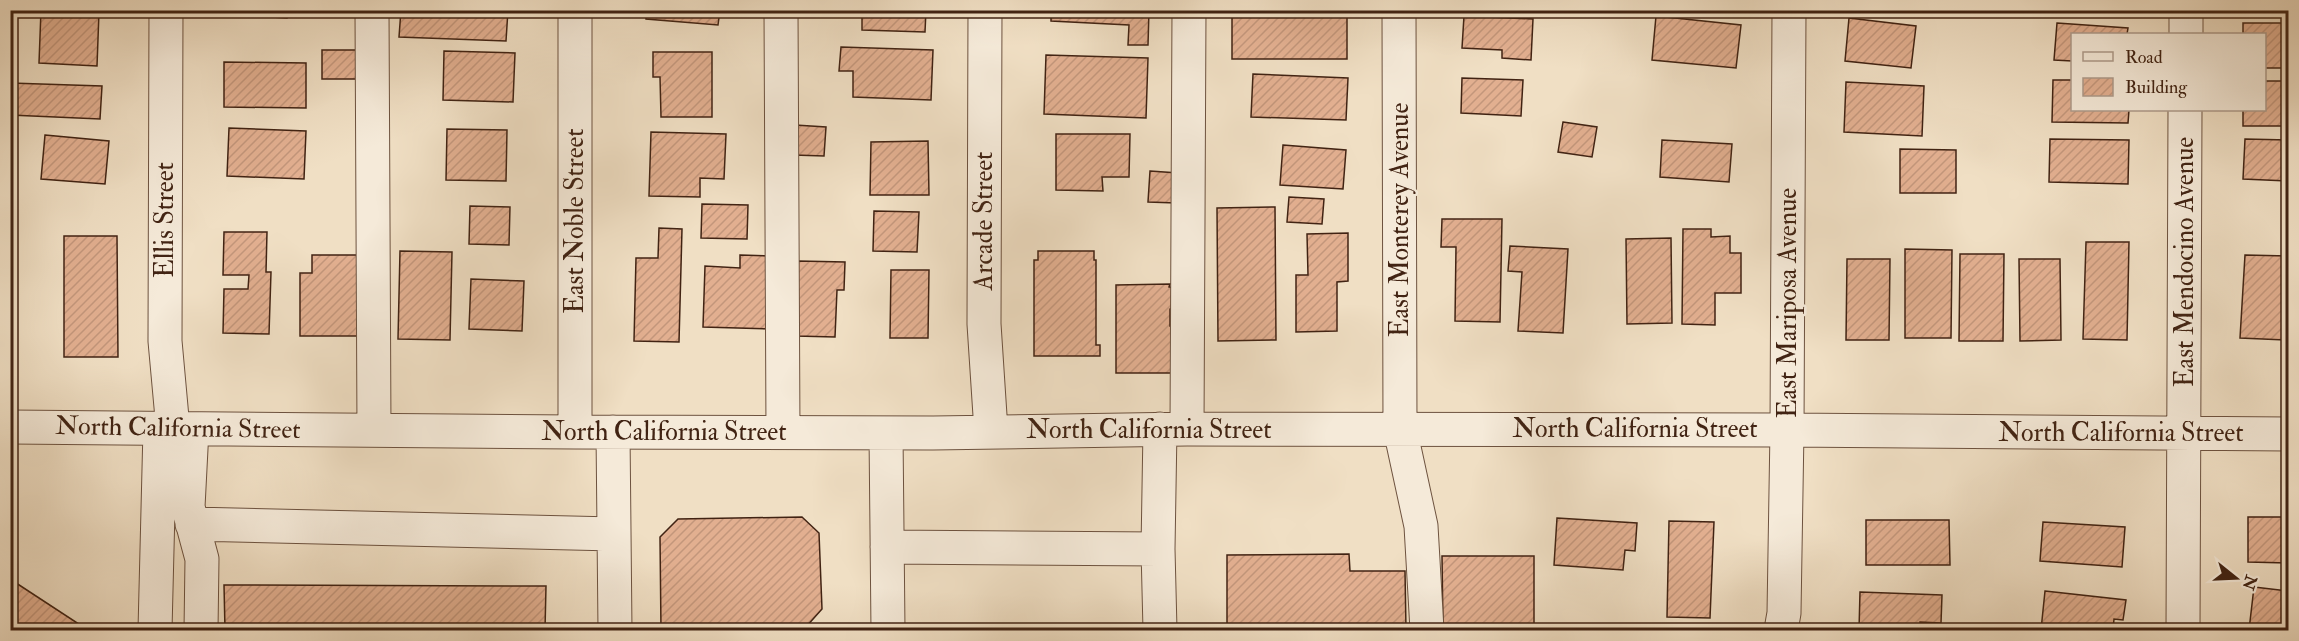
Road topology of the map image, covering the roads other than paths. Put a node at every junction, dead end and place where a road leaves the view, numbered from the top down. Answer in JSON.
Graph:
{"nodes":[{"id":1,"x":166,"y":10,"type":"edge"},
{"id":2,"x":372,"y":10,"type":"edge"},
{"id":3,"x":575,"y":10,"type":"edge"},
{"id":4,"x":781,"y":10,"type":"edge"},
{"id":5,"x":985,"y":10,"type":"edge"},
{"id":6,"x":1189,"y":10,"type":"edge"},
{"id":7,"x":1399,"y":10,"type":"edge"},
{"id":8,"x":1789,"y":10,"type":"edge"},
{"id":9,"x":2186,"y":10,"type":"edge"},
{"id":10,"x":2186,"y":33,"type":"edge"},
{"id":11,"x":2185,"y":111,"type":"edge"},
{"id":12,"x":10,"y":427,"type":"edge"},
{"id":13,"x":175,"y":429,"type":"junction"},
{"id":14,"x":1173,"y":429,"type":"junction"},
{"id":15,"x":1400,"y":429,"type":"junction"},
{"id":16,"x":374,"y":430,"type":"junction"},
{"id":17,"x":1787,"y":430,"type":"junction"},
{"id":18,"x":991,"y":431,"type":"junction"},
{"id":19,"x":575,"y":432,"type":"junction"},
{"id":20,"x":613,"y":432,"type":"junction"},
{"id":21,"x":783,"y":432,"type":"junction"},
{"id":22,"x":886,"y":433,"type":"junction"},
{"id":23,"x":2184,"y":434,"type":"junction"},
{"id":24,"x":2289,"y":434,"type":"edge"},
{"id":25,"x":192,"y":524,"type":"junction"},
{"id":26,"x":614,"y":534,"type":"junction"},
{"id":27,"x":887,"y":547,"type":"junction"},
{"id":28,"x":1158,"y":549,"type":"junction"},
{"id":29,"x":156,"y":630,"type":"edge"},
{"id":30,"x":201,"y":630,"type":"edge"},
{"id":31,"x":615,"y":630,"type":"edge"},
{"id":32,"x":888,"y":630,"type":"edge"},
{"id":33,"x":1160,"y":630,"type":"edge"},
{"id":34,"x":1426,"y":630,"type":"edge"},
{"id":35,"x":1782,"y":630,"type":"edge"},
{"id":36,"x":2182,"y":630,"type":"edge"}],
"edges":[{"from":1,"to":13,"type":"street","name":"Ellis Street"},
{"from":2,"to":16,"type":"street"},
{"from":3,"to":19,"type":"street","name":"East Noble Street"},
{"from":4,"to":21,"type":"street"},
{"from":5,"to":18,"type":"street","name":"Arcade Street"},
{"from":6,"to":14,"type":"street"},
{"from":7,"to":15,"type":"street","name":"East Monterey Avenue"},
{"from":8,"to":17,"type":"street","name":"East Mariposa Avenue"},
{"from":9,"to":10,"type":"street"},
{"from":11,"to":23,"type":"street","name":"East Mendocino Avenue"},
{"from":12,"to":13,"type":"street","name":"North California Street"},
{"from":13,"to":16,"type":"street","name":"North California Street"},
{"from":13,"to":25,"type":"street"},
{"from":13,"to":29,"type":"street"},
{"from":14,"to":15,"type":"street","name":"North California Street"},
{"from":14,"to":18,"type":"street","name":"North California Street"},
{"from":14,"to":28,"type":"street"},
{"from":15,"to":17,"type":"street","name":"North California Street"},
{"from":15,"to":34,"type":"street","name":"East Monterey Avenue"},
{"from":16,"to":19,"type":"street","name":"North California Street"},
{"from":17,"to":23,"type":"street","name":"North California Street"},
{"from":17,"to":35,"type":"street","name":"East Mariposa Avenue"},
{"from":18,"to":22,"type":"street","name":"North California Street"},
{"from":19,"to":20,"type":"street","name":"North California Street"},
{"from":20,"to":21,"type":"street","name":"North California Street"},
{"from":20,"to":26,"type":"street"},
{"from":21,"to":22,"type":"street","name":"North California Street"},
{"from":22,"to":27,"type":"street"},
{"from":23,"to":24,"type":"street","name":"North California Street"},
{"from":23,"to":36,"type":"street","name":"East Mendocino Avenue"},
{"from":25,"to":26,"type":"street"},
{"from":25,"to":30,"type":"street"},
{"from":26,"to":31,"type":"street"},
{"from":27,"to":28,"type":"street"},
{"from":27,"to":32,"type":"street"},
{"from":28,"to":33,"type":"street"}]}
